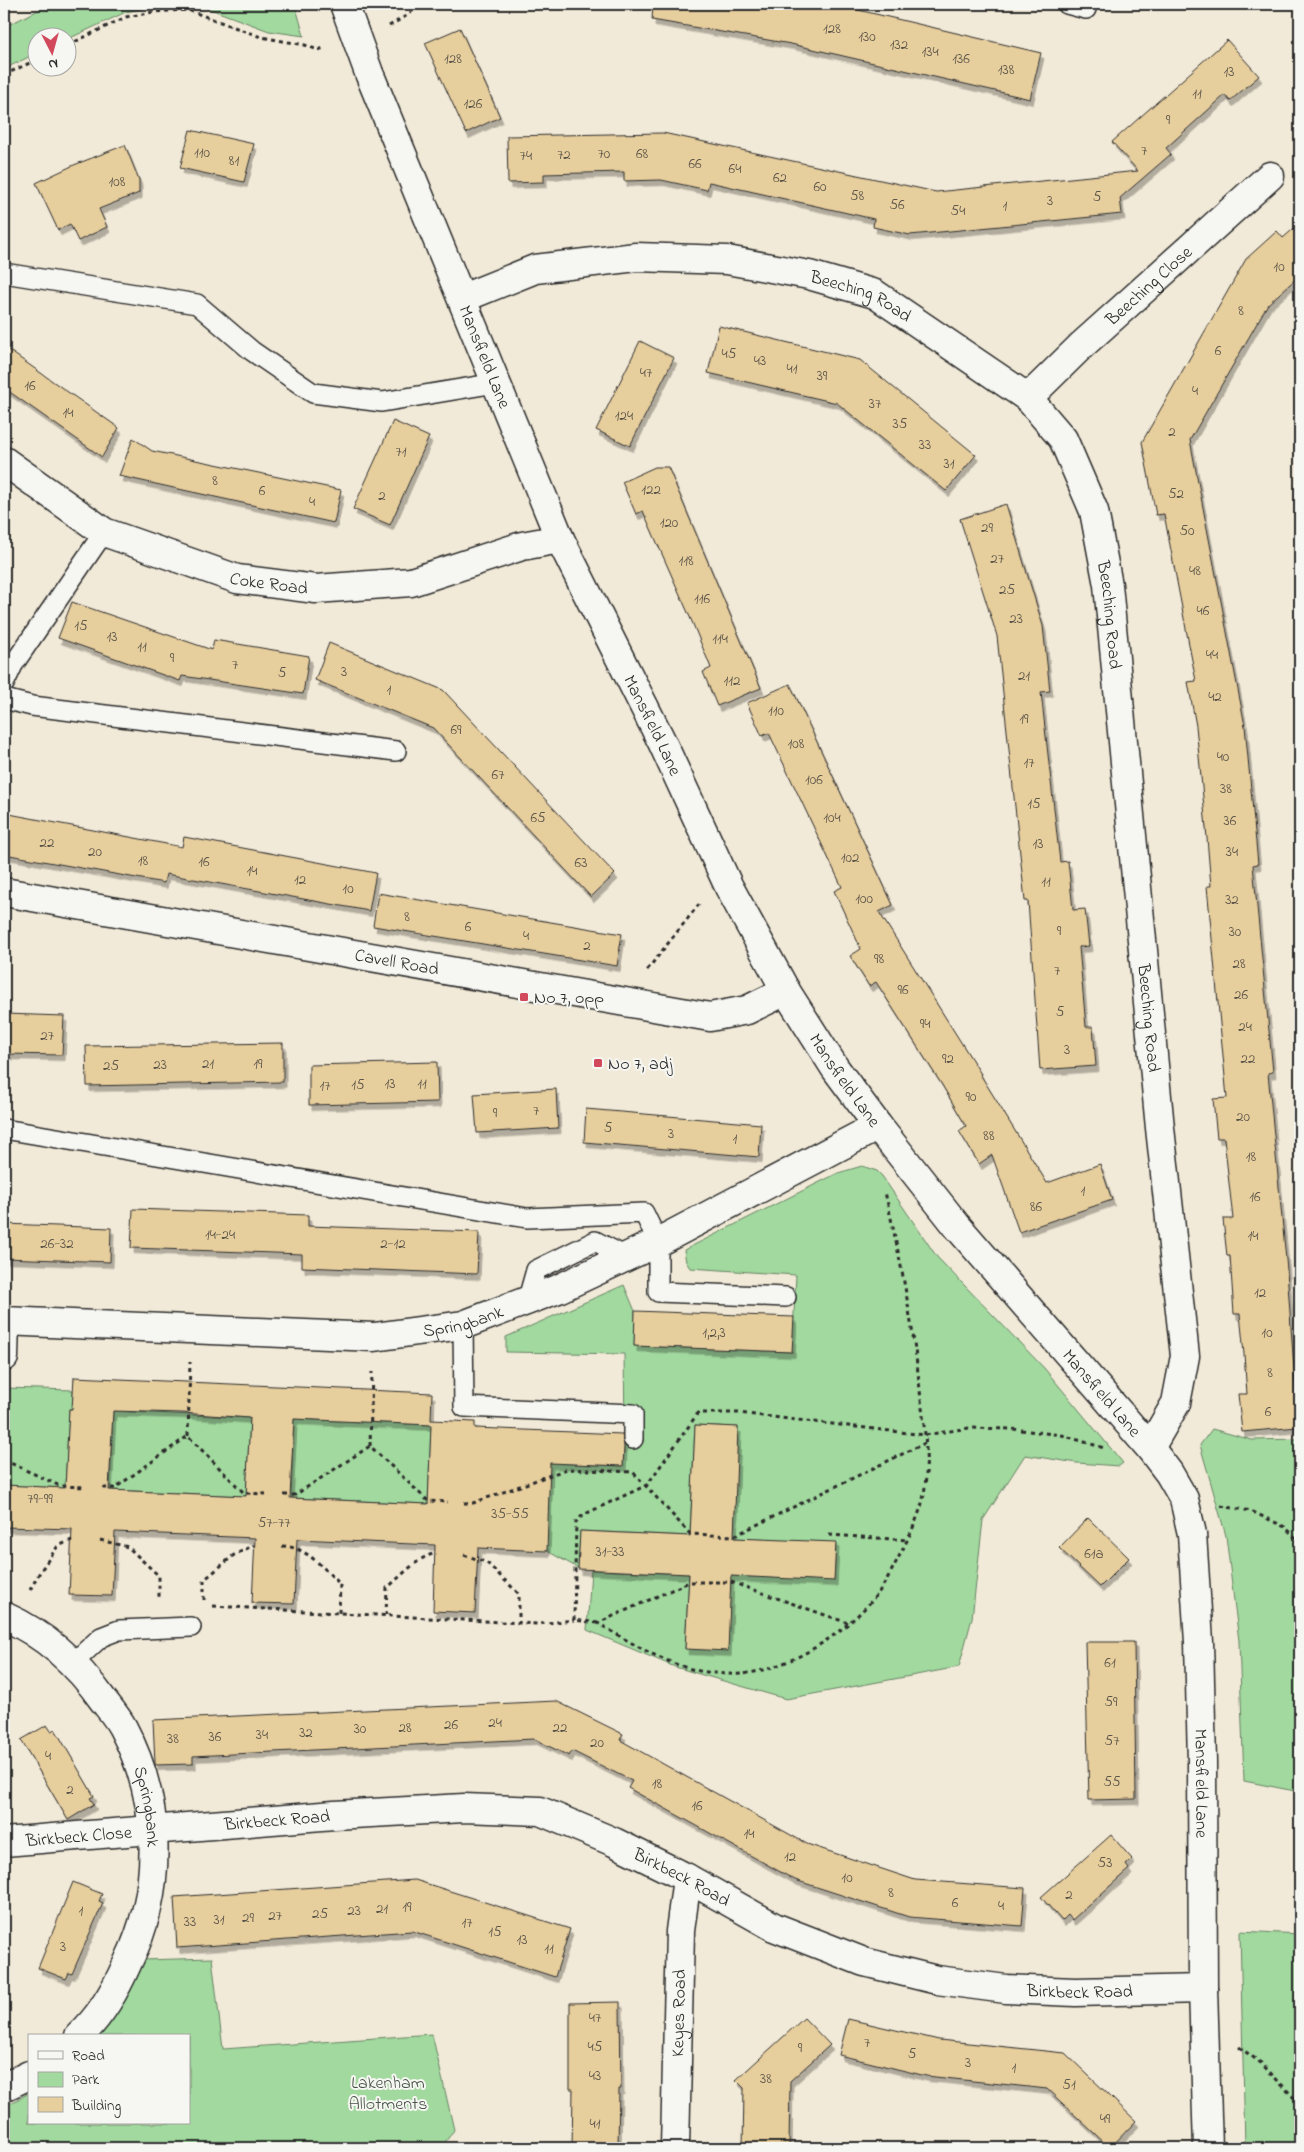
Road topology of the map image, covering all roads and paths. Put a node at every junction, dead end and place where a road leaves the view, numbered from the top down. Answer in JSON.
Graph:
{"nodes":[{"id":1,"x":344,"y":4,"type":"edge"},
{"id":2,"x":421,"y":4,"type":"edge"},
{"id":3,"x":1067,"y":4,"type":"edge"},
{"id":4,"x":1086,"y":9,"type":"dead end"},
{"id":5,"x":355,"y":37,"type":"junction"},
{"id":6,"x":78,"y":40,"type":"edge"},
{"id":7,"x":28,"y":63,"type":"edge"},
{"id":8,"x":4,"y":74,"type":"edge"},
{"id":9,"x":1270,"y":176,"type":"dead end"},
{"id":10,"x":4,"y":273,"type":"edge"},
{"id":11,"x":463,"y":298,"type":"junction"},
{"id":12,"x":496,"y":382,"type":"junction"},
{"id":13,"x":1028,"y":398,"type":"junction"},
{"id":14,"x":4,"y":461,"type":"edge"},
{"id":15,"x":104,"y":532,"type":"junction"},
{"id":16,"x":560,"y":538,"type":"junction"},
{"id":17,"x":4,"y":684,"type":"edge"},
{"id":18,"x":4,"y":699,"type":"edge"},
{"id":19,"x":396,"y":751,"type":"dead end"},
{"id":20,"x":729,"y":887,"type":"junction"},
{"id":21,"x":4,"y":892,"type":"edge"},
{"id":22,"x":786,"y":991,"type":"junction"},
{"id":23,"x":623,"y":1000,"type":"junction"},
{"id":24,"x":878,"y":1126,"type":"junction"},
{"id":25,"x":4,"y":1129,"type":"edge"},
{"id":26,"x":884,"y":1190,"type":"dead end"},
{"id":27,"x":658,"y":1242,"type":"junction"},
{"id":28,"x":786,"y":1298,"type":"dead end"},
{"id":29,"x":5,"y":1321,"type":"edge"},
{"id":30,"x":463,"y":1325,"type":"junction"},
{"id":31,"x":4,"y":1357,"type":"edge"},
{"id":32,"x":190,"y":1387,"type":"dead end"},
{"id":33,"x":372,"y":1393,"type":"dead end"},
{"id":34,"x":925,"y":1435,"type":"junction"},
{"id":35,"x":188,"y":1436,"type":"junction"},
{"id":36,"x":633,"y":1439,"type":"dead end"},
{"id":37,"x":925,"y":1443,"type":"junction"},
{"id":38,"x":370,"y":1446,"type":"junction"},
{"id":39,"x":1103,"y":1448,"type":"dead end"},
{"id":40,"x":1150,"y":1448,"type":"junction"},
{"id":41,"x":4,"y":1460,"type":"edge"},
{"id":42,"x":647,"y":1485,"type":"junction"},
{"id":43,"x":86,"y":1487,"type":"dead end"},
{"id":44,"x":103,"y":1488,"type":"dead end"},
{"id":45,"x":266,"y":1494,"type":"dead end"},
{"id":46,"x":284,"y":1495,"type":"dead end"},
{"id":47,"x":1184,"y":1500,"type":"junction"},
{"id":48,"x":448,"y":1502,"type":"dead end"},
{"id":49,"x":464,"y":1502,"type":"dead end"},
{"id":50,"x":829,"y":1536,"type":"dead end"},
{"id":51,"x":72,"y":1540,"type":"dead end"},
{"id":52,"x":100,"y":1540,"type":"dead end"},
{"id":53,"x":907,"y":1540,"type":"junction"},
{"id":54,"x":1300,"y":1543,"type":"edge"},
{"id":55,"x":254,"y":1545,"type":"dead end"},
{"id":56,"x":282,"y":1546,"type":"dead end"},
{"id":57,"x":435,"y":1554,"type":"dead end"},
{"id":58,"x":464,"y":1555,"type":"dead end"},
{"id":59,"x":32,"y":1585,"type":"dead end"},
{"id":60,"x":339,"y":1613,"type":"junction"},
{"id":61,"x":386,"y":1615,"type":"junction"},
{"id":62,"x":4,"y":1616,"type":"edge"},
{"id":63,"x":574,"y":1620,"type":"junction"},
{"id":64,"x":519,"y":1623,"type":"junction"},
{"id":65,"x":598,"y":1623,"type":"junction"},
{"id":66,"x":848,"y":1623,"type":"junction"},
{"id":67,"x":190,"y":1627,"type":"dead end"},
{"id":68,"x":159,"y":1628,"type":"junction"},
{"id":69,"x":73,"y":1662,"type":"junction"},
{"id":70,"x":153,"y":1829,"type":"junction"},
{"id":71,"x":4,"y":1842,"type":"edge"},
{"id":72,"x":687,"y":1878,"type":"junction"},
{"id":73,"x":1203,"y":1989,"type":"junction"},
{"id":74,"x":1204,"y":2022,"type":"junction"},
{"id":75,"x":81,"y":2034,"type":"edge"},
{"id":76,"x":28,"y":2075,"type":"edge"},
{"id":77,"x":4,"y":2087,"type":"edge"},
{"id":78,"x":1300,"y":2104,"type":"edge"},
{"id":79,"x":675,"y":2148,"type":"edge"},
{"id":80,"x":1208,"y":2148,"type":"edge"}],
"edges":[{"from":1,"to":5,"type":"street","name":"Mansfield Lane"},
{"from":2,"to":5,"type":"path"},
{"from":3,"to":4,"type":"lane"},
{"from":5,"to":6,"type":"path"},
{"from":5,"to":11,"type":"street","name":"Mansfield Lane"},
{"from":7,"to":8,"type":"path"},
{"from":9,"to":13,"type":"street","name":"Beeching Close"},
{"from":10,"to":12,"type":"lane"},
{"from":11,"to":12,"type":"street","name":"Mansfield Lane"},
{"from":11,"to":13,"type":"street","name":"Beeching Road"},
{"from":12,"to":16,"type":"street","name":"Mansfield Lane"},
{"from":13,"to":40,"type":"street","name":"Beeching Road"},
{"from":14,"to":15,"type":"street","name":"Coke Road"},
{"from":15,"to":16,"type":"street","name":"Coke Road"},
{"from":15,"to":17,"type":"lane"},
{"from":16,"to":20,"type":"street","name":"Mansfield Lane"},
{"from":18,"to":19,"type":"lane"},
{"from":20,"to":22,"type":"street","name":"Mansfield Lane"},
{"from":20,"to":23,"type":"path"},
{"from":21,"to":23,"type":"street","name":"Cavell Road"},
{"from":22,"to":23,"type":"street","name":"Cavell Road"},
{"from":22,"to":24,"type":"street","name":"Mansfield Lane"},
{"from":24,"to":27,"type":"street","name":"Springbank"},
{"from":24,"to":40,"type":"street","name":"Mansfield Lane"},
{"from":25,"to":27,"type":"lane"},
{"from":26,"to":34,"type":"path"},
{"from":27,"to":28,"type":"lane"},
{"from":27,"to":30,"type":"street","name":"Springbank"},
{"from":29,"to":30,"type":"street","name":"Springbank"},
{"from":29,"to":31,"type":"street","name":"Springbank"},
{"from":30,"to":36,"type":"lane"},
{"from":32,"to":35,"type":"path"},
{"from":33,"to":38,"type":"path"},
{"from":34,"to":37,"type":"path"},
{"from":34,"to":39,"type":"path"},
{"from":34,"to":42,"type":"path"},
{"from":35,"to":44,"type":"path"},
{"from":35,"to":45,"type":"path"},
{"from":37,"to":42,"type":"path"},
{"from":37,"to":53,"type":"path"},
{"from":38,"to":46,"type":"path"},
{"from":38,"to":48,"type":"path"},
{"from":40,"to":47,"type":"street","name":"Mansfield Lane"},
{"from":41,"to":43,"type":"path"},
{"from":42,"to":49,"type":"path"},
{"from":42,"to":63,"type":"path"},
{"from":47,"to":54,"type":"path"},
{"from":47,"to":73,"type":"street","name":"Mansfield Lane"},
{"from":50,"to":53,"type":"path"},
{"from":51,"to":59,"type":"path"},
{"from":52,"to":68,"type":"path"},
{"from":53,"to":66,"type":"path"},
{"from":55,"to":60,"type":"path"},
{"from":56,"to":60,"type":"path"},
{"from":57,"to":61,"type":"path"},
{"from":58,"to":64,"type":"path"},
{"from":60,"to":61,"type":"path"},
{"from":61,"to":64,"type":"path"},
{"from":62,"to":69,"type":"street","name":"Springbank"},
{"from":63,"to":64,"type":"path"},
{"from":63,"to":65,"type":"path"},
{"from":65,"to":66,"type":"path"},
{"from":65,"to":66,"type":"path"},
{"from":67,"to":68,"type":"lane"},
{"from":68,"to":69,"type":"lane"},
{"from":69,"to":70,"type":"street","name":"Springbank"},
{"from":70,"to":71,"type":"street","name":"Birkbeck Close"},
{"from":70,"to":72,"type":"street","name":"Birkbeck Road"},
{"from":70,"to":75,"type":"street","name":"Springbank"},
{"from":72,"to":73,"type":"street","name":"Birkbeck Road"},
{"from":72,"to":79,"type":"street","name":"Keyes Road"},
{"from":73,"to":74,"type":"street","name":"Mansfield Lane"},
{"from":74,"to":78,"type":"path"},
{"from":74,"to":80,"type":"street","name":"Mansfield Lane"},
{"from":76,"to":77,"type":"street"}]}
